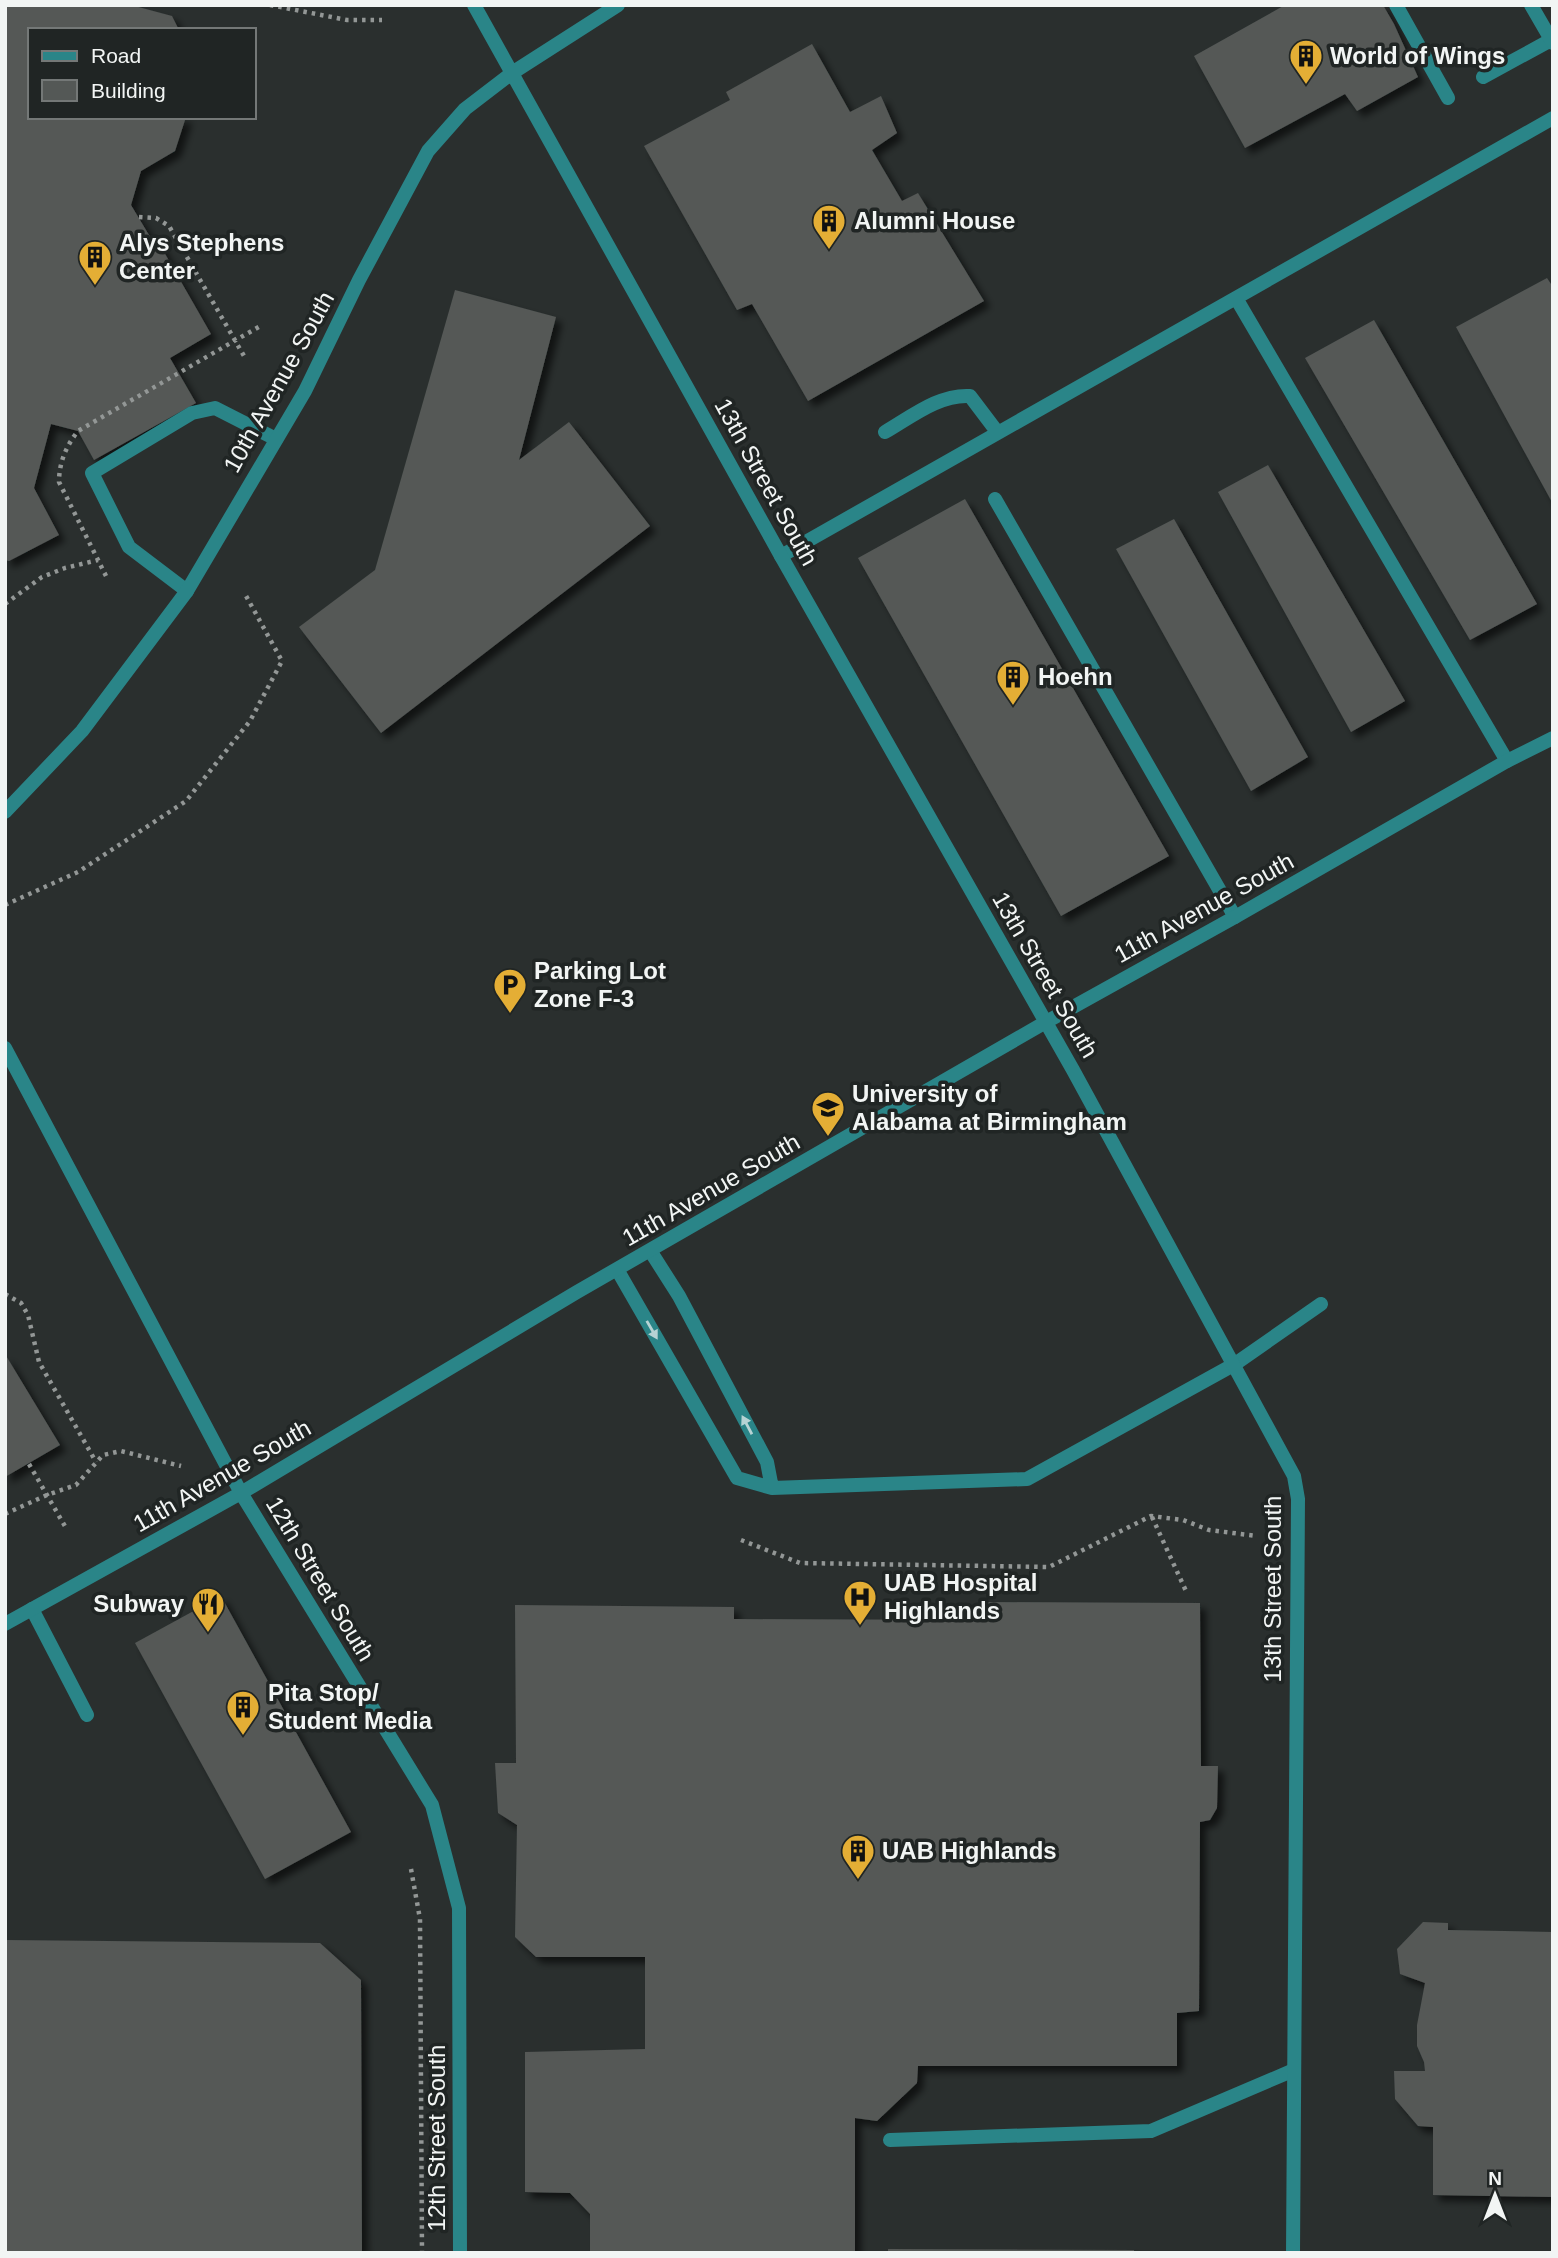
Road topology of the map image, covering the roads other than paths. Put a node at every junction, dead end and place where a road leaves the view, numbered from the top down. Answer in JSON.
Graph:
{"nodes":[{"id":1,"x":474,"y":5,"type":"edge"},
{"id":2,"x":618,"y":5,"type":"edge"},
{"id":3,"x":1396,"y":5,"type":"edge"},
{"id":4,"x":1531,"y":5,"type":"edge"},
{"id":5,"x":1552,"y":41,"type":"edge"},
{"id":6,"x":512,"y":73,"type":"junction"},
{"id":7,"x":1483,"y":78,"type":"dead end"},
{"id":8,"x":1448,"y":98,"type":"dead end"},
{"id":9,"x":1553,"y":118,"type":"edge"},
{"id":10,"x":1236,"y":298,"type":"junction"},
{"id":11,"x":885,"y":432,"type":"dead end"},
{"id":12,"x":998,"y":433,"type":"junction"},
{"id":13,"x":276,"y":439,"type":"junction"},
{"id":14,"x":995,"y":499,"type":"dead end"},
{"id":15,"x":781,"y":556,"type":"junction"},
{"id":16,"x":187,"y":591,"type":"junction"},
{"id":17,"x":1553,"y":738,"type":"edge"},
{"id":18,"x":1507,"y":761,"type":"junction"},
{"id":19,"x":5,"y":812,"type":"edge"},
{"id":20,"x":1236,"y":917,"type":"junction"},
{"id":21,"x":1046,"y":1022,"type":"junction"},
{"id":22,"x":5,"y":1048,"type":"edge"},
{"id":23,"x":651,"y":1252,"type":"junction"},
{"id":24,"x":618,"y":1270,"type":"junction"},
{"id":25,"x":1321,"y":1304,"type":"dead end"},
{"id":26,"x":1235,"y":1364,"type":"junction"},
{"id":27,"x":772,"y":1488,"type":"junction"},
{"id":28,"x":241,"y":1493,"type":"junction"},
{"id":29,"x":32,"y":1609,"type":"junction"},
{"id":30,"x":5,"y":1624,"type":"edge"},
{"id":31,"x":87,"y":1715,"type":"dead end"},
{"id":32,"x":1294,"y":2070,"type":"junction"},
{"id":33,"x":890,"y":2140,"type":"dead end"},
{"id":34,"x":460,"y":2253,"type":"edge"},
{"id":35,"x":1293,"y":2253,"type":"edge"}],
"edges":[{"from":1,"to":6,"type":"street","name":"13th Street South"},
{"from":2,"to":6,"type":"street","name":"10th Avenue South"},
{"from":3,"to":8,"type":"street"},
{"from":4,"to":5,"type":"street"},
{"from":5,"to":7,"type":"street"},
{"from":6,"to":13,"type":"street","name":"10th Avenue South"},
{"from":6,"to":15,"type":"street","name":"13th Street South"},
{"from":9,"to":10,"type":"street"},
{"from":10,"to":12,"type":"street"},
{"from":10,"to":18,"type":"street"},
{"from":11,"to":12,"type":"street"},
{"from":12,"to":15,"type":"street"},
{"from":13,"to":16,"type":"street","name":"10th Avenue South"},
{"from":13,"to":16,"type":"street"},
{"from":14,"to":20,"type":"street"},
{"from":15,"to":21,"type":"street","name":"13th Street South"},
{"from":16,"to":19,"type":"street","name":"10th Avenue South"},
{"from":17,"to":18,"type":"street","name":"11th Avenue South"},
{"from":18,"to":20,"type":"street","name":"11th Avenue South"},
{"from":20,"to":21,"type":"street","name":"11th Avenue South"},
{"from":21,"to":23,"type":"street","name":"11th Avenue South"},
{"from":21,"to":26,"type":"street","name":"13th Street South"},
{"from":22,"to":28,"type":"street","name":"12th Street South"},
{"from":23,"to":24,"type":"street","name":"11th Avenue South"},
{"from":27,"to":23,"type":"street","one_way":true},
{"from":24,"to":27,"type":"street","one_way":true},
{"from":24,"to":28,"type":"street","name":"11th Avenue South"},
{"from":25,"to":26,"type":"street"},
{"from":26,"to":27,"type":"street"},
{"from":26,"to":32,"type":"street","name":"13th Street South"},
{"from":28,"to":29,"type":"street","name":"11th Avenue South"},
{"from":28,"to":34,"type":"street","name":"12th Street South"},
{"from":29,"to":30,"type":"street","name":"11th Avenue South"},
{"from":29,"to":31,"type":"street"},
{"from":32,"to":33,"type":"street"},
{"from":32,"to":35,"type":"street","name":"13th Street South"}]}
